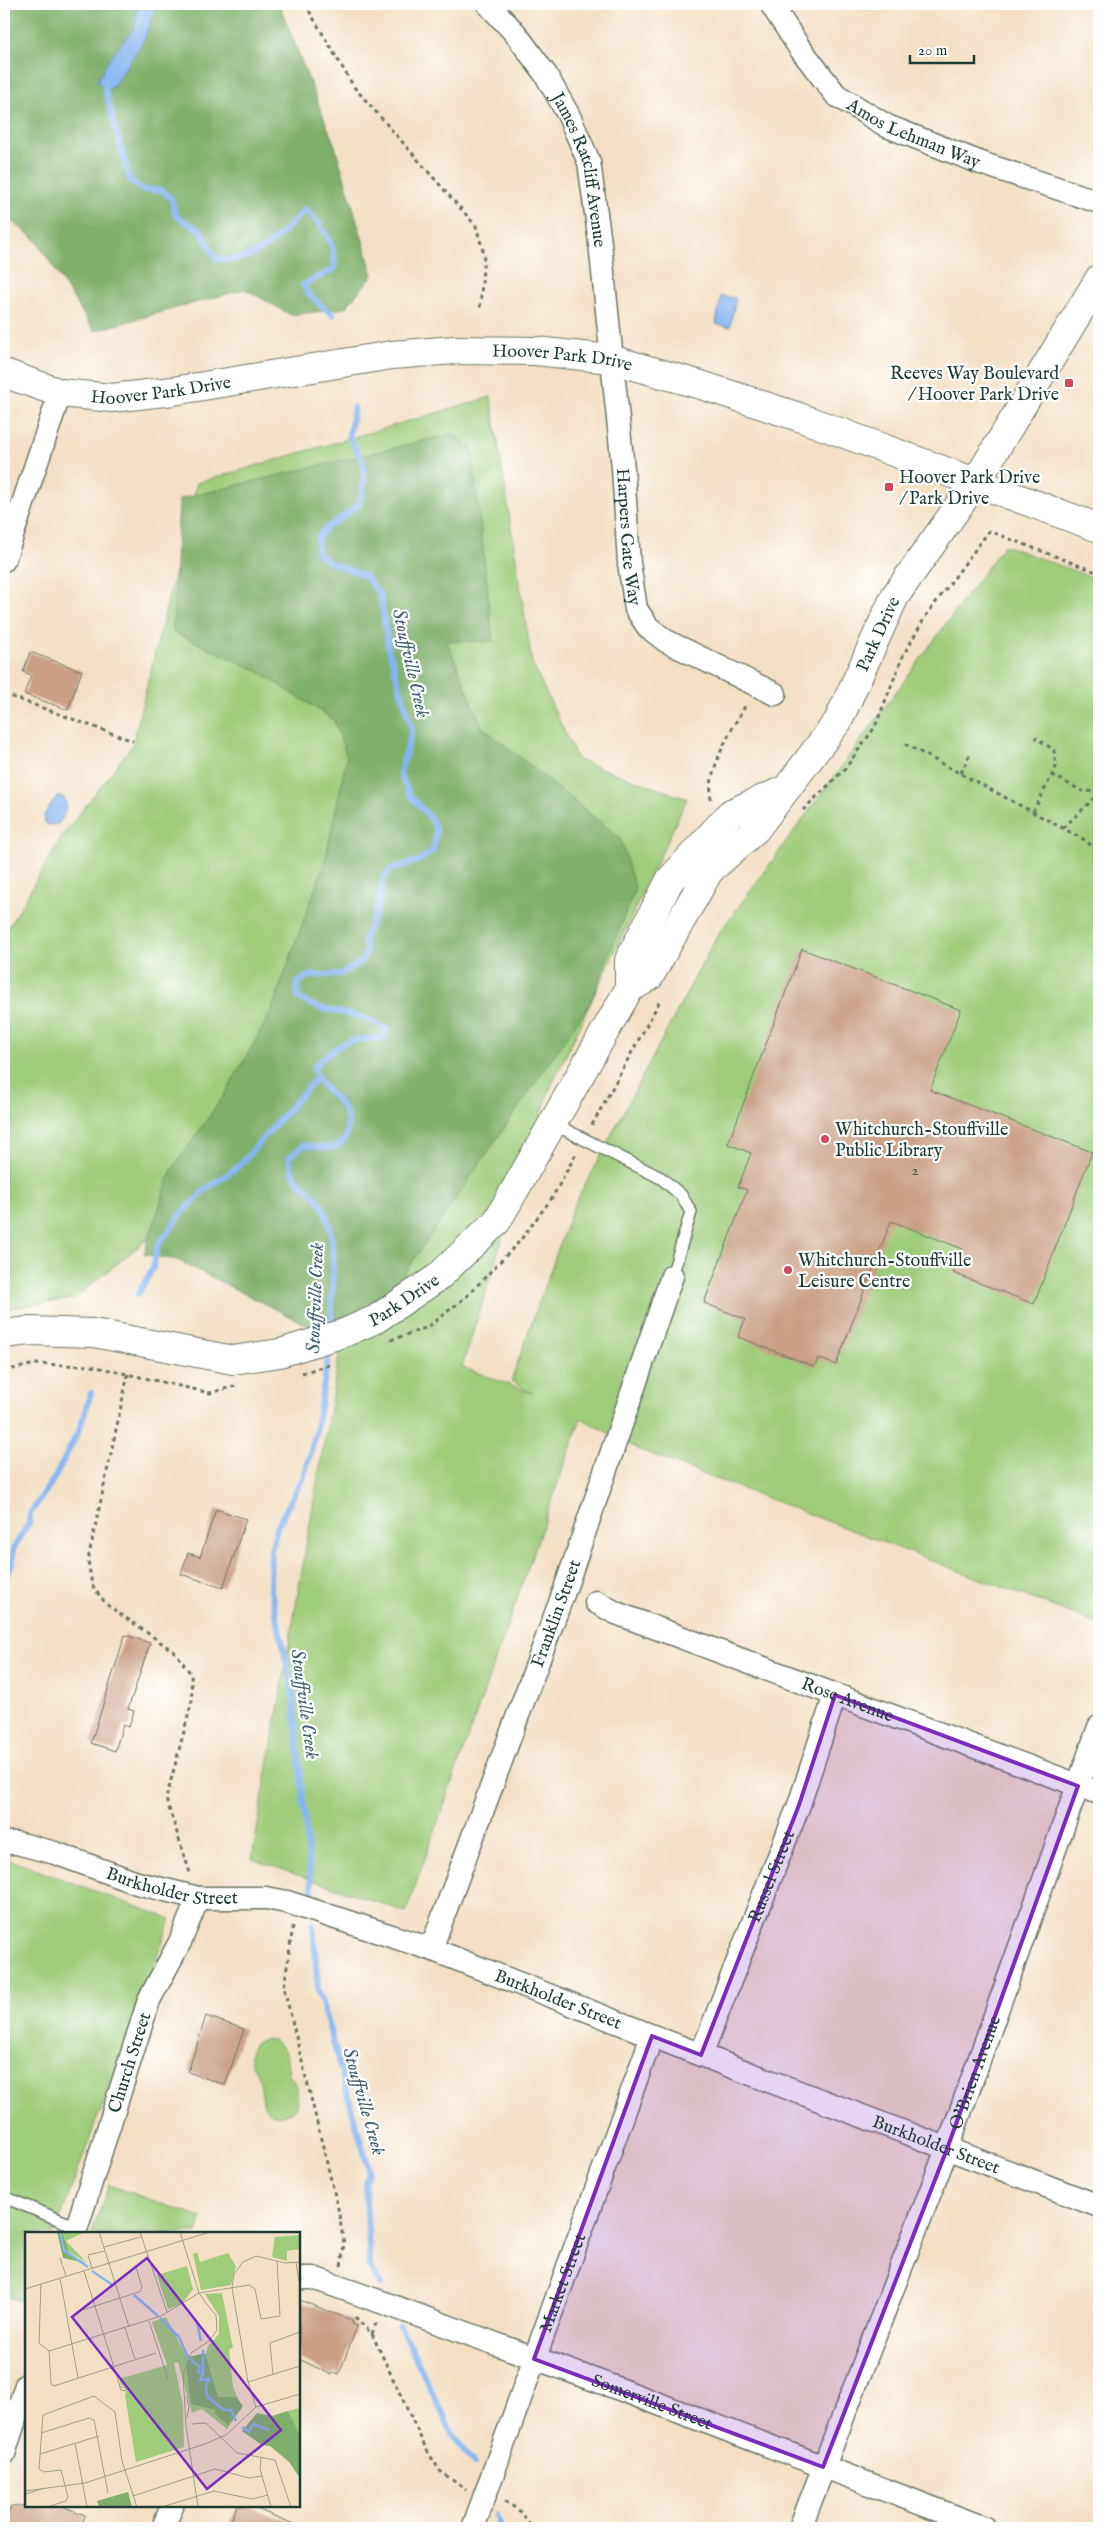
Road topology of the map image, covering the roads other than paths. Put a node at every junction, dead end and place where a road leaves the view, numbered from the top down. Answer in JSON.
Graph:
{"nodes":[{"id":1,"x":488,"y":4,"type":"edge"},
{"id":2,"x":771,"y":4,"type":"edge"},
{"id":3,"x":1099,"y":202,"type":"edge"},
{"id":4,"x":1099,"y":279,"type":"edge"},
{"id":5,"x":610,"y":359,"type":"junction"},
{"id":6,"x":4,"y":373,"type":"edge"},
{"id":7,"x":60,"y":393,"type":"junction"},
{"id":8,"x":975,"y":482,"type":"junction"},
{"id":9,"x":1099,"y":528,"type":"edge"},
{"id":10,"x":4,"y":560,"type":"edge"},
{"id":11,"x":766,"y":689,"type":"road end"},
{"id":12,"x":785,"y":789,"type":"junction"},
{"id":13,"x":629,"y":989,"type":"junction"},
{"id":14,"x":552,"y":1123,"type":"junction"},
{"id":15,"x":672,"y":1276,"type":"joint"},
{"id":16,"x":16,"y":1333,"type":"edge"},
{"id":17,"x":4,"y":1342,"type":"edge"},
{"id":18,"x":596,"y":1602,"type":"dead end"},
{"id":19,"x":835,"y":1695,"type":"junction"},
{"id":20,"x":1099,"y":1727,"type":"edge"},
{"id":21,"x":1078,"y":1786,"type":"junction"},
{"id":22,"x":1099,"y":1793,"type":"edge"},
{"id":23,"x":4,"y":1843,"type":"edge"},
{"id":24,"x":198,"y":1898,"type":"junction"},
{"id":25,"x":431,"y":1949,"type":"junction"},
{"id":26,"x":652,"y":2036,"type":"junction"},
{"id":27,"x":701,"y":2055,"type":"junction"},
{"id":28,"x":947,"y":2148,"type":"junction"},
{"id":29,"x":4,"y":2197,"type":"edge"},
{"id":30,"x":1099,"y":2206,"type":"edge"},
{"id":31,"x":76,"y":2230,"type":"edge"},
{"id":32,"x":308,"y":2279,"type":"edge"},
{"id":33,"x":534,"y":2359,"type":"junction"},
{"id":34,"x":25,"y":2388,"type":"edge"},
{"id":35,"x":4,"y":2454,"type":"edge"},
{"id":36,"x":822,"y":2467,"type":"junction"},
{"id":37,"x":172,"y":2507,"type":"edge"},
{"id":38,"x":163,"y":2528,"type":"edge"},
{"id":39,"x":473,"y":2528,"type":"edge"},
{"id":40,"x":800,"y":2528,"type":"edge"},
{"id":41,"x":985,"y":2528,"type":"edge"}],
"edges":[{"from":1,"to":5,"type":"street","name":"James Ratcliff Avenue"},
{"from":2,"to":3,"type":"street","name":"Amos Lehman Way"},
{"from":4,"to":8,"type":"street","name":"Park Drive"},
{"from":5,"to":7,"type":"street","name":"Hoover Park Drive"},
{"from":5,"to":8,"type":"street","name":"Hoover Park Drive"},
{"from":5,"to":11,"type":"street","name":"Harpers Gate Way"},
{"from":6,"to":7,"type":"street","name":"Hoover Park Drive"},
{"from":7,"to":10,"type":"street"},
{"from":8,"to":9,"type":"street","name":"Hoover Park Drive"},
{"from":8,"to":12,"type":"street","name":"Park Drive"},
{"from":12,"to":13,"type":"street","name":"Park Drive"},
{"from":12,"to":13,"type":"street","name":"Park Drive"},
{"from":13,"to":14,"type":"street","name":"Park Drive"},
{"from":14,"to":15,"type":"lane"},
{"from":14,"to":16,"type":"street","name":"Park Drive"},
{"from":15,"to":25,"type":"street","name":"Franklin Street"},
{"from":16,"to":17,"type":"street","name":"Park Drive"},
{"from":18,"to":19,"type":"street","name":"Rose Avenue"},
{"from":19,"to":21,"type":"street","name":"Rose Avenue"},
{"from":19,"to":27,"type":"street","name":"Russel Street"},
{"from":20,"to":21,"type":"street","name":"O'Brien Avenue"},
{"from":21,"to":22,"type":"street","name":"Rose Avenue"},
{"from":21,"to":28,"type":"street","name":"O'Brien Avenue"},
{"from":23,"to":24,"type":"street","name":"Burkholder Street"},
{"from":24,"to":25,"type":"street","name":"Burkholder Street"},
{"from":24,"to":31,"type":"street","name":"Church Street"},
{"from":25,"to":26,"type":"street","name":"Burkholder Street"},
{"from":26,"to":27,"type":"street","name":"Burkholder Street"},
{"from":26,"to":33,"type":"street","name":"Market Street"},
{"from":27,"to":28,"type":"street","name":"Burkholder Street"},
{"from":28,"to":30,"type":"street","name":"Burkholder Street"},
{"from":28,"to":36,"type":"street","name":"O'Brien Avenue"},
{"from":29,"to":31,"type":"lane"},
{"from":32,"to":33,"type":"street","name":"Somerville Street"},
{"from":33,"to":36,"type":"street","name":"Somerville Street"},
{"from":33,"to":39,"type":"street","name":"Market Street"},
{"from":34,"to":35,"type":"street"},
{"from":36,"to":40,"type":"street","name":"O'Brien Avenue"},
{"from":36,"to":41,"type":"street","name":"Somerville Street"},
{"from":37,"to":38,"type":"street"}]}
